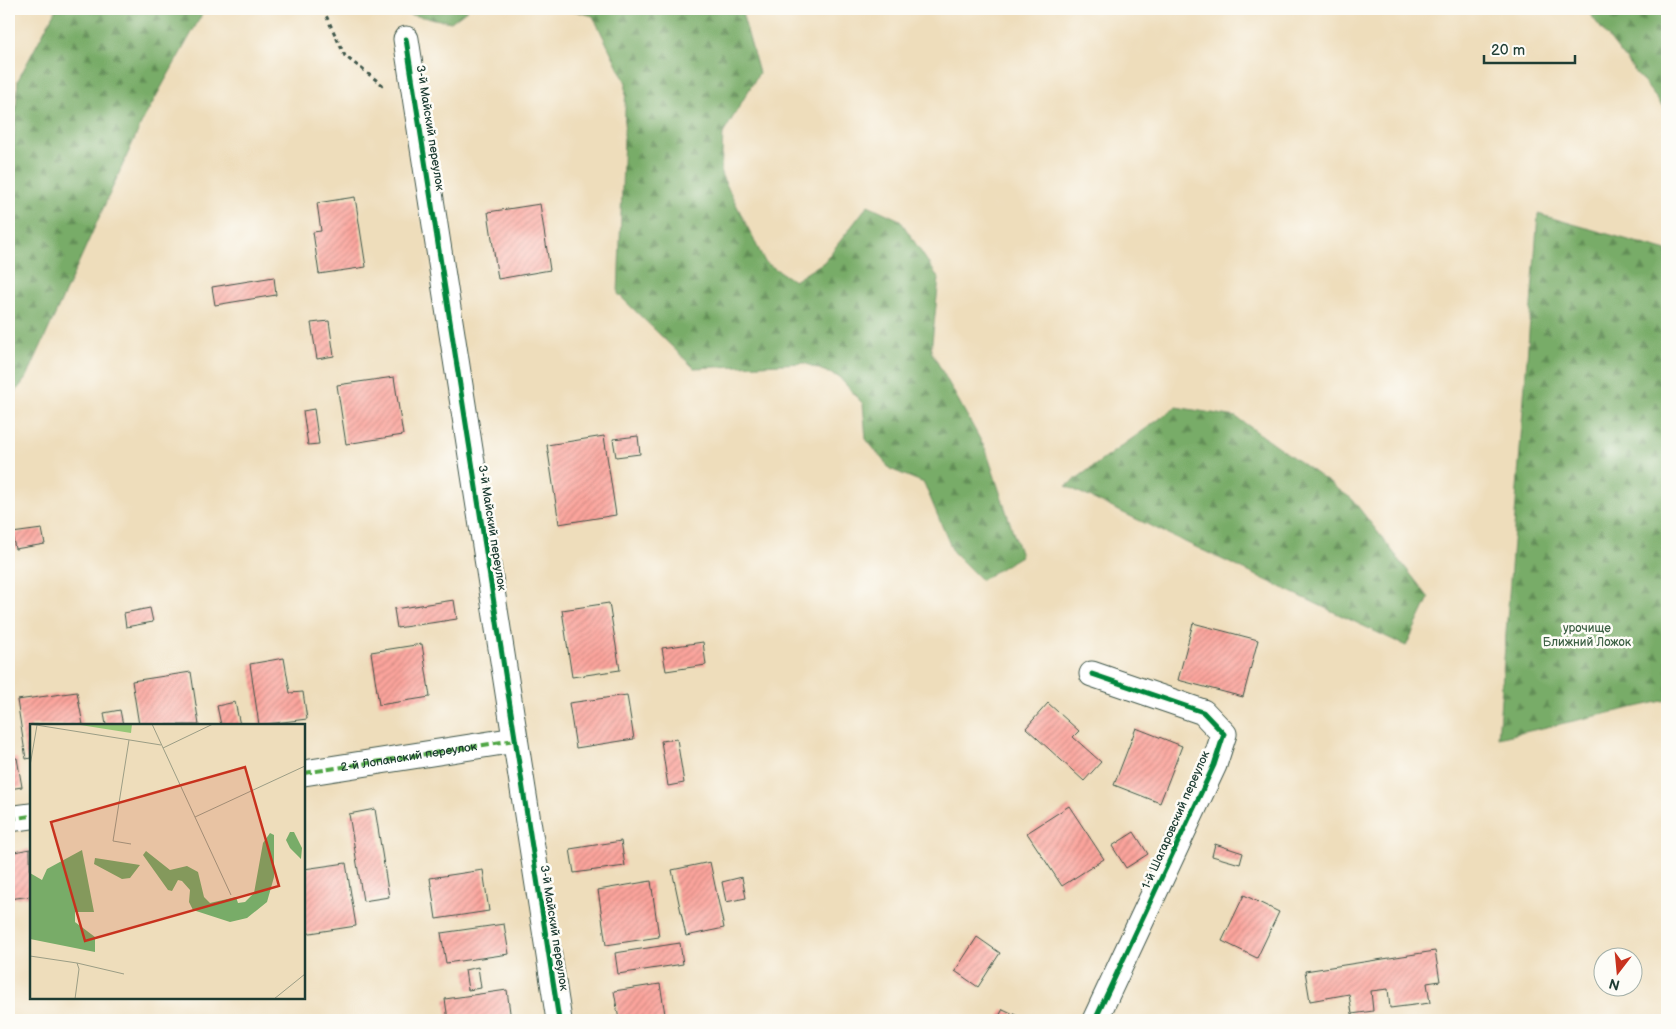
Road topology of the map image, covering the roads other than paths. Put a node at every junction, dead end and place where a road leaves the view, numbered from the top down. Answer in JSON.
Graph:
{"nodes":[{"id":1,"x":406,"y":39,"type":"dead end"},
{"id":2,"x":1092,"y":674,"type":"dead end"},
{"id":3,"x":515,"y":740,"type":"junction"},
{"id":4,"x":305,"y":773,"type":"edge"},
{"id":5,"x":30,"y":816,"type":"edge"},
{"id":6,"x":9,"y":819,"type":"edge"},
{"id":7,"x":559,"y":1020,"type":"edge"},
{"id":8,"x":1095,"y":1020,"type":"edge"}],
"edges":[{"from":1,"to":3,"type":"street","name":"3-й Майский переулок"},
{"from":2,"to":8,"type":"street","name":"1-й Шагаровский переулок"},
{"from":3,"to":4,"type":"street","name":"2-й Лопанский переулок"},
{"from":3,"to":7,"type":"street","name":"3-й Майский переулок"},
{"from":5,"to":6,"type":"street"}]}
